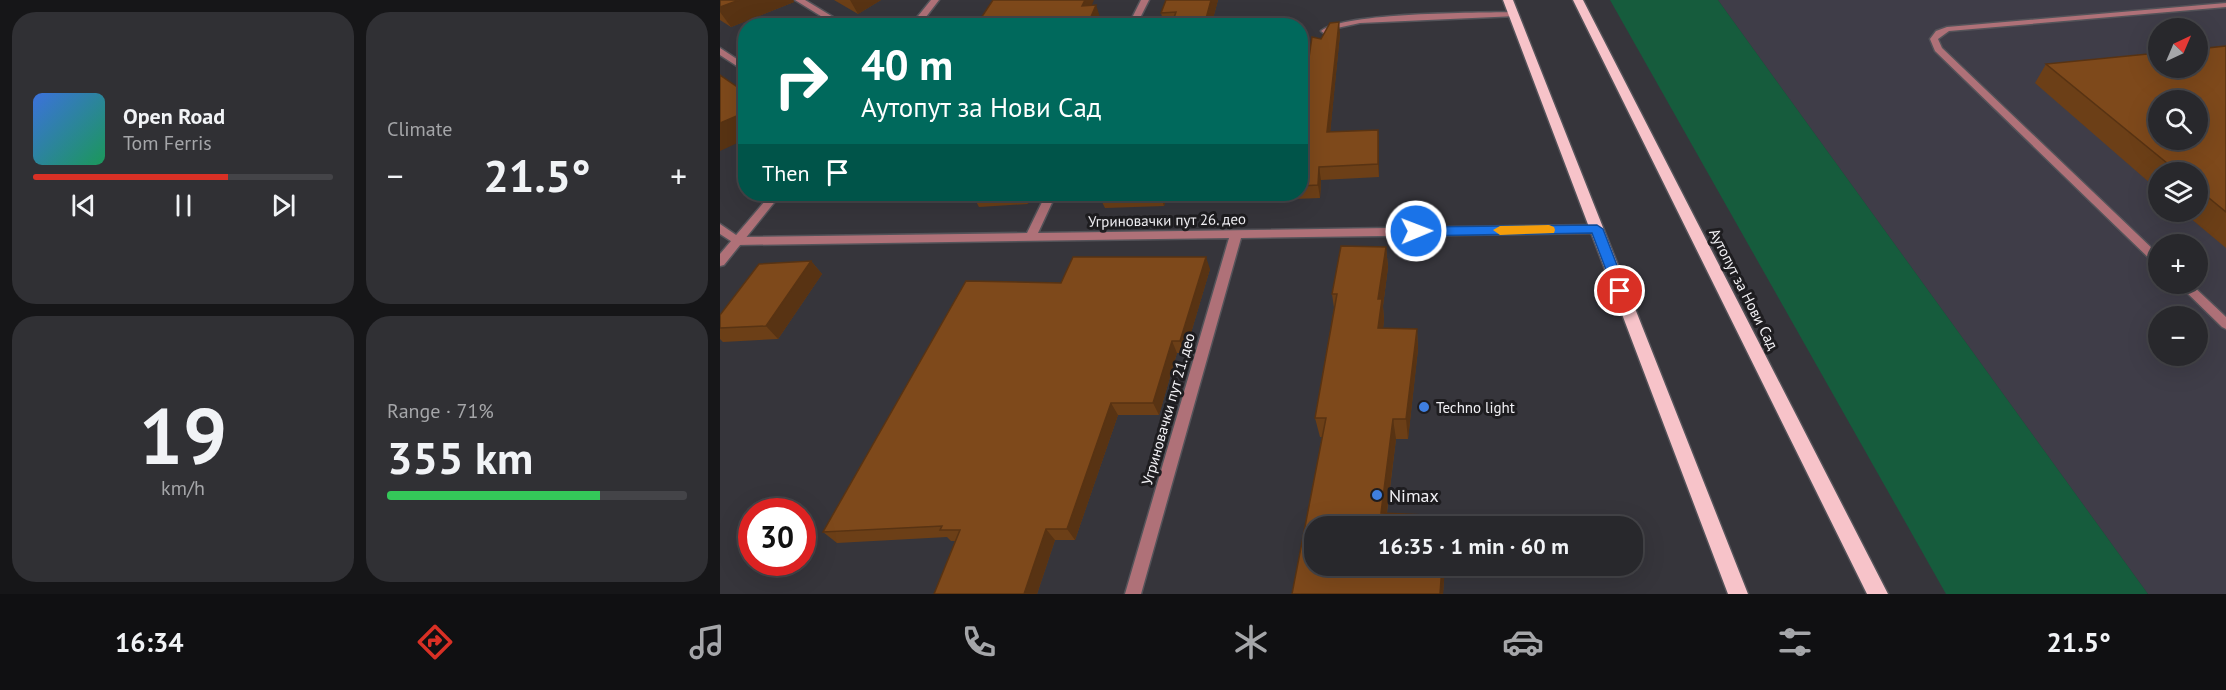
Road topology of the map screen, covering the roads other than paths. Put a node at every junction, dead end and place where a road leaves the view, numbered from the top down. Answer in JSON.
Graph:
{"nodes":[{"id":1,"x":799,"y":0,"type":"edge"},
{"id":2,"x":936,"y":0,"type":"edge"},
{"id":3,"x":1144,"y":0,"type":"edge"},
{"id":4,"x":1578,"y":0,"type":"edge"},
{"id":5,"x":2226,"y":5,"type":"edge"},
{"id":6,"x":1511,"y":7,"type":"edge"},
{"id":7,"x":830,"y":18,"type":"edge"},
{"id":8,"x":921,"y":18,"type":"edge"},
{"id":9,"x":1136,"y":18,"type":"edge"},
{"id":10,"x":1323,"y":37,"type":"edge"},
{"id":11,"x":720,"y":51,"type":"edge"},
{"id":12,"x":738,"y":63,"type":"edge"},
{"id":13,"x":770,"y":201,"type":"edge"},
{"id":14,"x":1048,"y":201,"type":"edge"},
{"id":15,"x":720,"y":228,"type":"edge"},
{"id":16,"x":1597,"y":229,"type":"junction"},
{"id":17,"x":1236,"y":234,"type":"junction"},
{"id":18,"x":1031,"y":236,"type":"junction"},
{"id":19,"x":737,"y":241,"type":"junction"},
{"id":20,"x":2148,"y":250,"type":"edge"},
{"id":21,"x":720,"y":262,"type":"edge"},
{"id":22,"x":2194,"y":294,"type":"edge"},
{"id":23,"x":2226,"y":324,"type":"edge"},
{"id":24,"x":1133,"y":594,"type":"edge"},
{"id":25,"x":1738,"y":594,"type":"edge"},
{"id":26,"x":1878,"y":594,"type":"edge"}],
"edges":[{"from":1,"to":7,"type":"street"},
{"from":2,"to":8,"type":"street"},
{"from":3,"to":9,"type":"street"},
{"from":4,"to":26,"type":"main road","name":"Аутопут за Нови Сад"},
{"from":5,"to":20,"type":"street"},
{"from":6,"to":10,"type":"street"},
{"from":6,"to":16,"type":"main road"},
{"from":11,"to":12,"type":"street"},
{"from":13,"to":19,"type":"street"},
{"from":14,"to":18,"type":"street"},
{"from":15,"to":19,"type":"street"},
{"from":16,"to":17,"type":"street","name":"Угриновачки пут 26. део"},
{"from":16,"to":25,"type":"main road"},
{"from":17,"to":18,"type":"street","name":"Угриновачки пут 26. део"},
{"from":17,"to":24,"type":"street","name":"Угриновачки пут 21. део"},
{"from":18,"to":19,"type":"street","name":"Угриновачки пут 26. део"},
{"from":19,"to":21,"type":"street"},
{"from":22,"to":23,"type":"street"}]}
